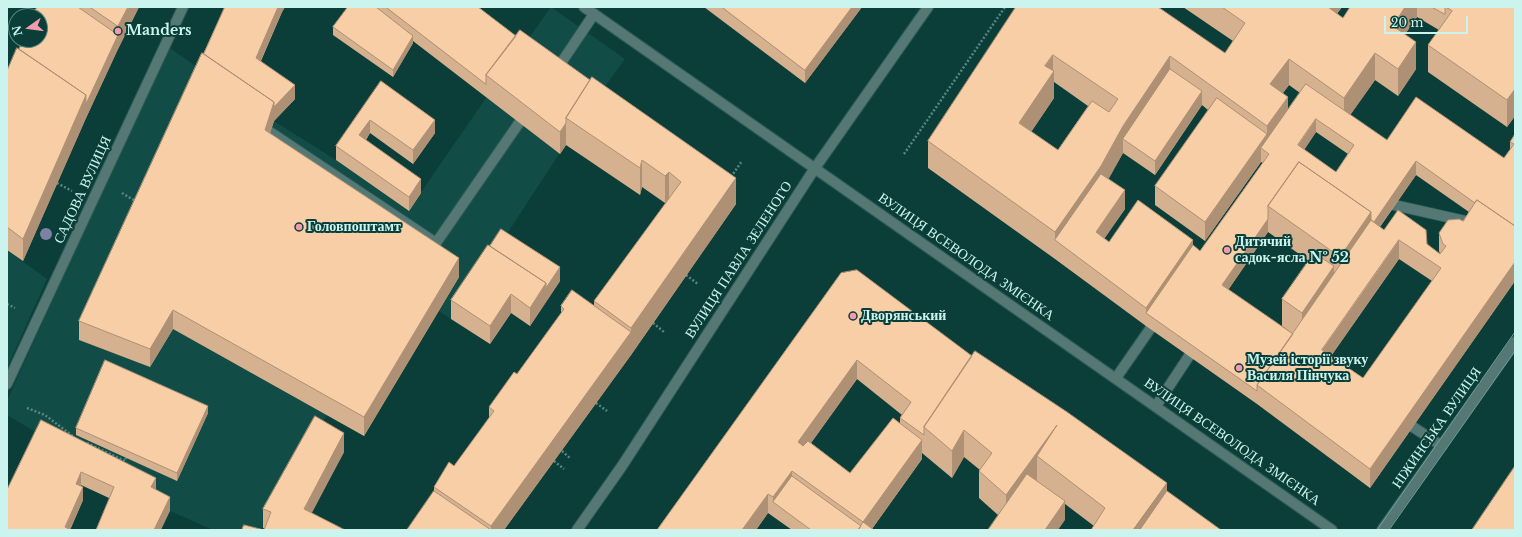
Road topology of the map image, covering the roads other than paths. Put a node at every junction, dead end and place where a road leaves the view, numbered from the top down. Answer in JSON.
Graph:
{"nodes":[{"id":1,"x":183,"y":7,"type":"edge"},
{"id":2,"x":584,"y":7,"type":"edge"},
{"id":3,"x":928,"y":7,"type":"edge"},
{"id":4,"x":594,"y":14,"type":"junction"},
{"id":5,"x":552,"y":76,"type":"edge"},
{"id":6,"x":519,"y":123,"type":"edge"},
{"id":7,"x":270,"y":132,"type":"edge"},
{"id":8,"x":815,"y":168,"type":"junction"},
{"id":9,"x":1394,"y":205,"type":"edge"},
{"id":10,"x":1474,"y":223,"type":"edge"},
{"id":11,"x":1150,"y":329,"type":"edge"},
{"id":12,"x":1515,"y":342,"type":"edge"},
{"id":13,"x":1189,"y":356,"type":"edge"},
{"id":14,"x":1116,"y":378,"type":"junction"},
{"id":15,"x":7,"y":384,"type":"edge"},
{"id":16,"x":1156,"y":406,"type":"junction"},
{"id":17,"x":1413,"y":426,"type":"edge"},
{"id":18,"x":1442,"y":446,"type":"junction"},
{"id":19,"x":577,"y":530,"type":"edge"},
{"id":20,"x":1332,"y":530,"type":"edge"},
{"id":21,"x":1382,"y":530,"type":"edge"}],
"edges":[{"from":1,"to":15,"type":"street","name":"САДОВА ВУЛИЦЯ"},
{"from":2,"to":4,"type":"street","name":"ВУЛИЦЯ ВСЕВОЛОДА ЗМІЄНКА"},
{"from":3,"to":8,"type":"street","name":"ВУЛИЦЯ ПАВЛА ЗЕЛЕНОГО"},
{"from":4,"to":5,"type":"street"},
{"from":4,"to":8,"type":"street","name":"ВУЛИЦЯ ВСЕВОЛОДА ЗМІЄНКА"},
{"from":6,"to":7,"type":"street"},
{"from":8,"to":14,"type":"street","name":"ВУЛИЦЯ ВСЕВОЛОДА ЗМІЄНКА"},
{"from":8,"to":19,"type":"street","name":"ВУЛИЦЯ ПАВЛА ЗЕЛЕНОГО"},
{"from":9,"to":10,"type":"street"},
{"from":11,"to":14,"type":"street"},
{"from":12,"to":18,"type":"street","name":"НІЖИНСЬКА ВУЛИЦЯ"},
{"from":13,"to":16,"type":"street"},
{"from":14,"to":16,"type":"street","name":"ВУЛИЦЯ ВСЕВОЛОДА ЗМІЄНКА"},
{"from":16,"to":20,"type":"street","name":"ВУЛИЦЯ ВСЕВОЛОДА ЗМІЄНКА"},
{"from":17,"to":18,"type":"street"},
{"from":18,"to":21,"type":"street","name":"НІЖИНСЬКА ВУЛИЦЯ"}]}
